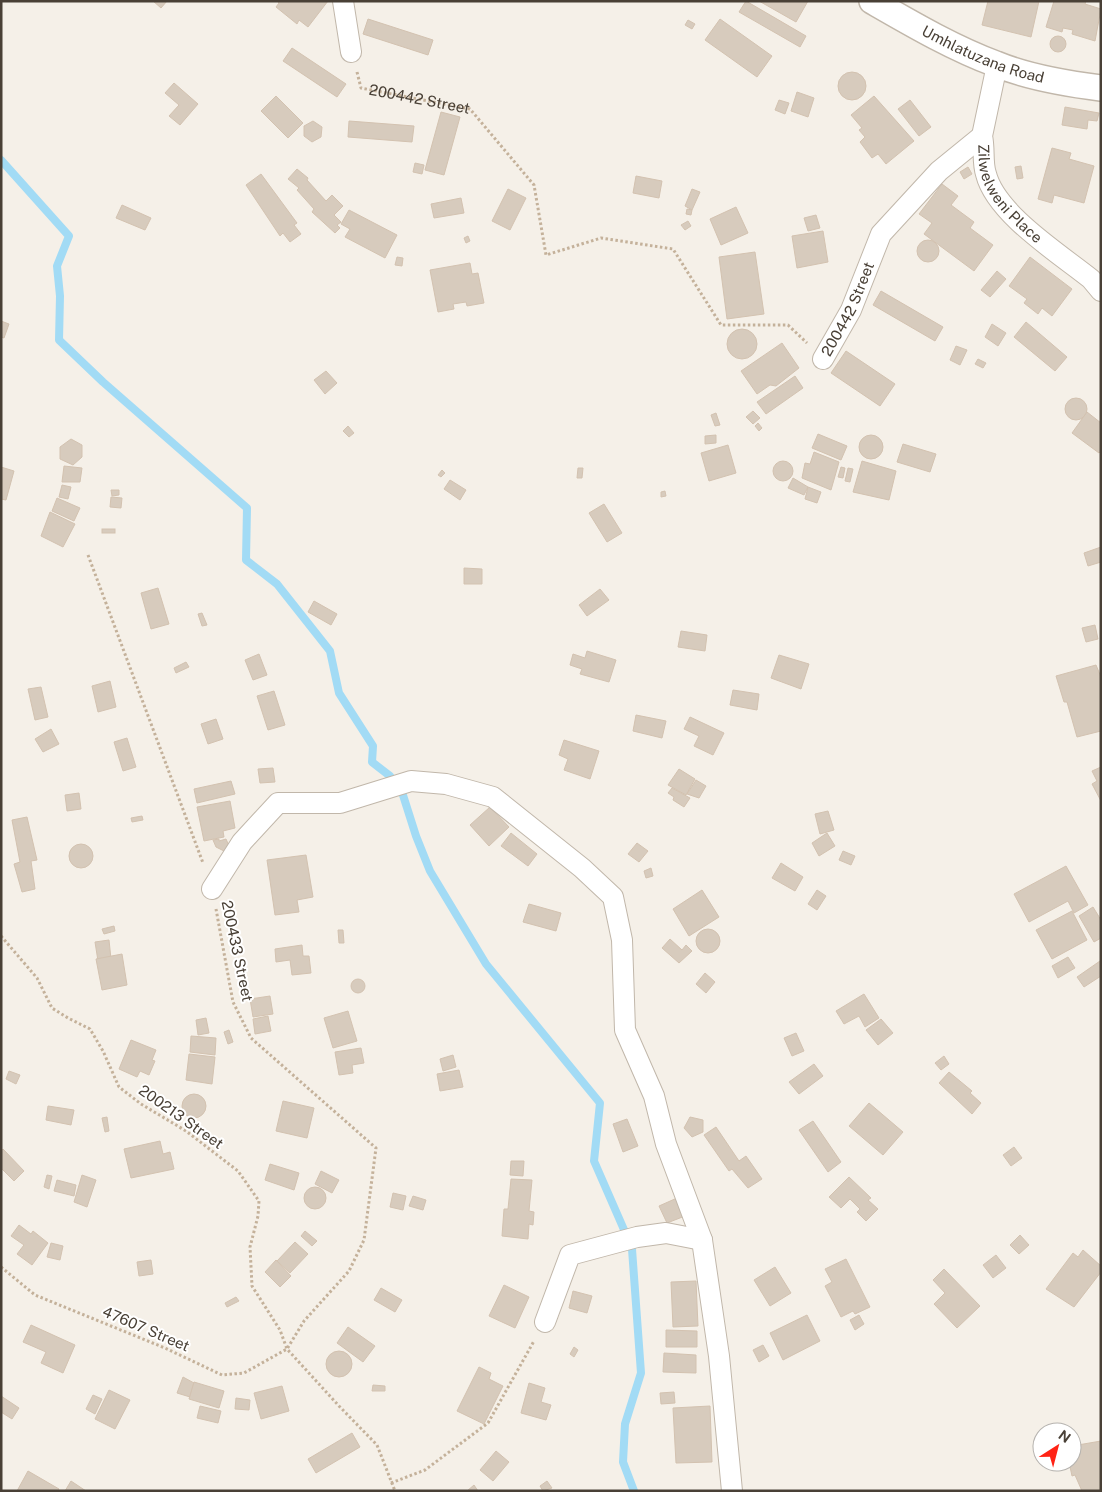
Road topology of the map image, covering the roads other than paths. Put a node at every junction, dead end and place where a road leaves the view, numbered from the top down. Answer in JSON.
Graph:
{"nodes":[{"id":1,"x":343,"y":1,"type":"edge"},
{"id":2,"x":872,"y":1,"type":"edge"},
{"id":3,"x":351,"y":52,"type":"road end"},
{"id":4,"x":996,"y":65,"type":"junction"},
{"id":5,"x":1101,"y":88,"type":"edge"},
{"id":6,"x":982,"y":136,"type":"junction"},
{"id":7,"x":1101,"y":291,"type":"edge"},
{"id":8,"x":823,"y":359,"type":"road end"},
{"id":9,"x":212,"y":889,"type":"road end"},
{"id":10,"x":702,"y":1240,"type":"junction"},
{"id":11,"x":545,"y":1322,"type":"road end"},
{"id":12,"x":732,"y":1491,"type":"edge"}],
"edges":[{"from":1,"to":3,"type":"street"},
{"from":2,"to":4,"type":"street","name":"Umhlatuzana Road"},
{"from":4,"to":5,"type":"street","name":"Umhlatuzana Road"},
{"from":4,"to":6,"type":"street","name":"Zilwelweni Place"},
{"from":6,"to":7,"type":"street","name":"Zilwelweni Place"},
{"from":6,"to":8,"type":"street","name":"200442 Street"},
{"from":9,"to":10,"type":"street"},
{"from":10,"to":11,"type":"street"},
{"from":10,"to":12,"type":"street"}]}
